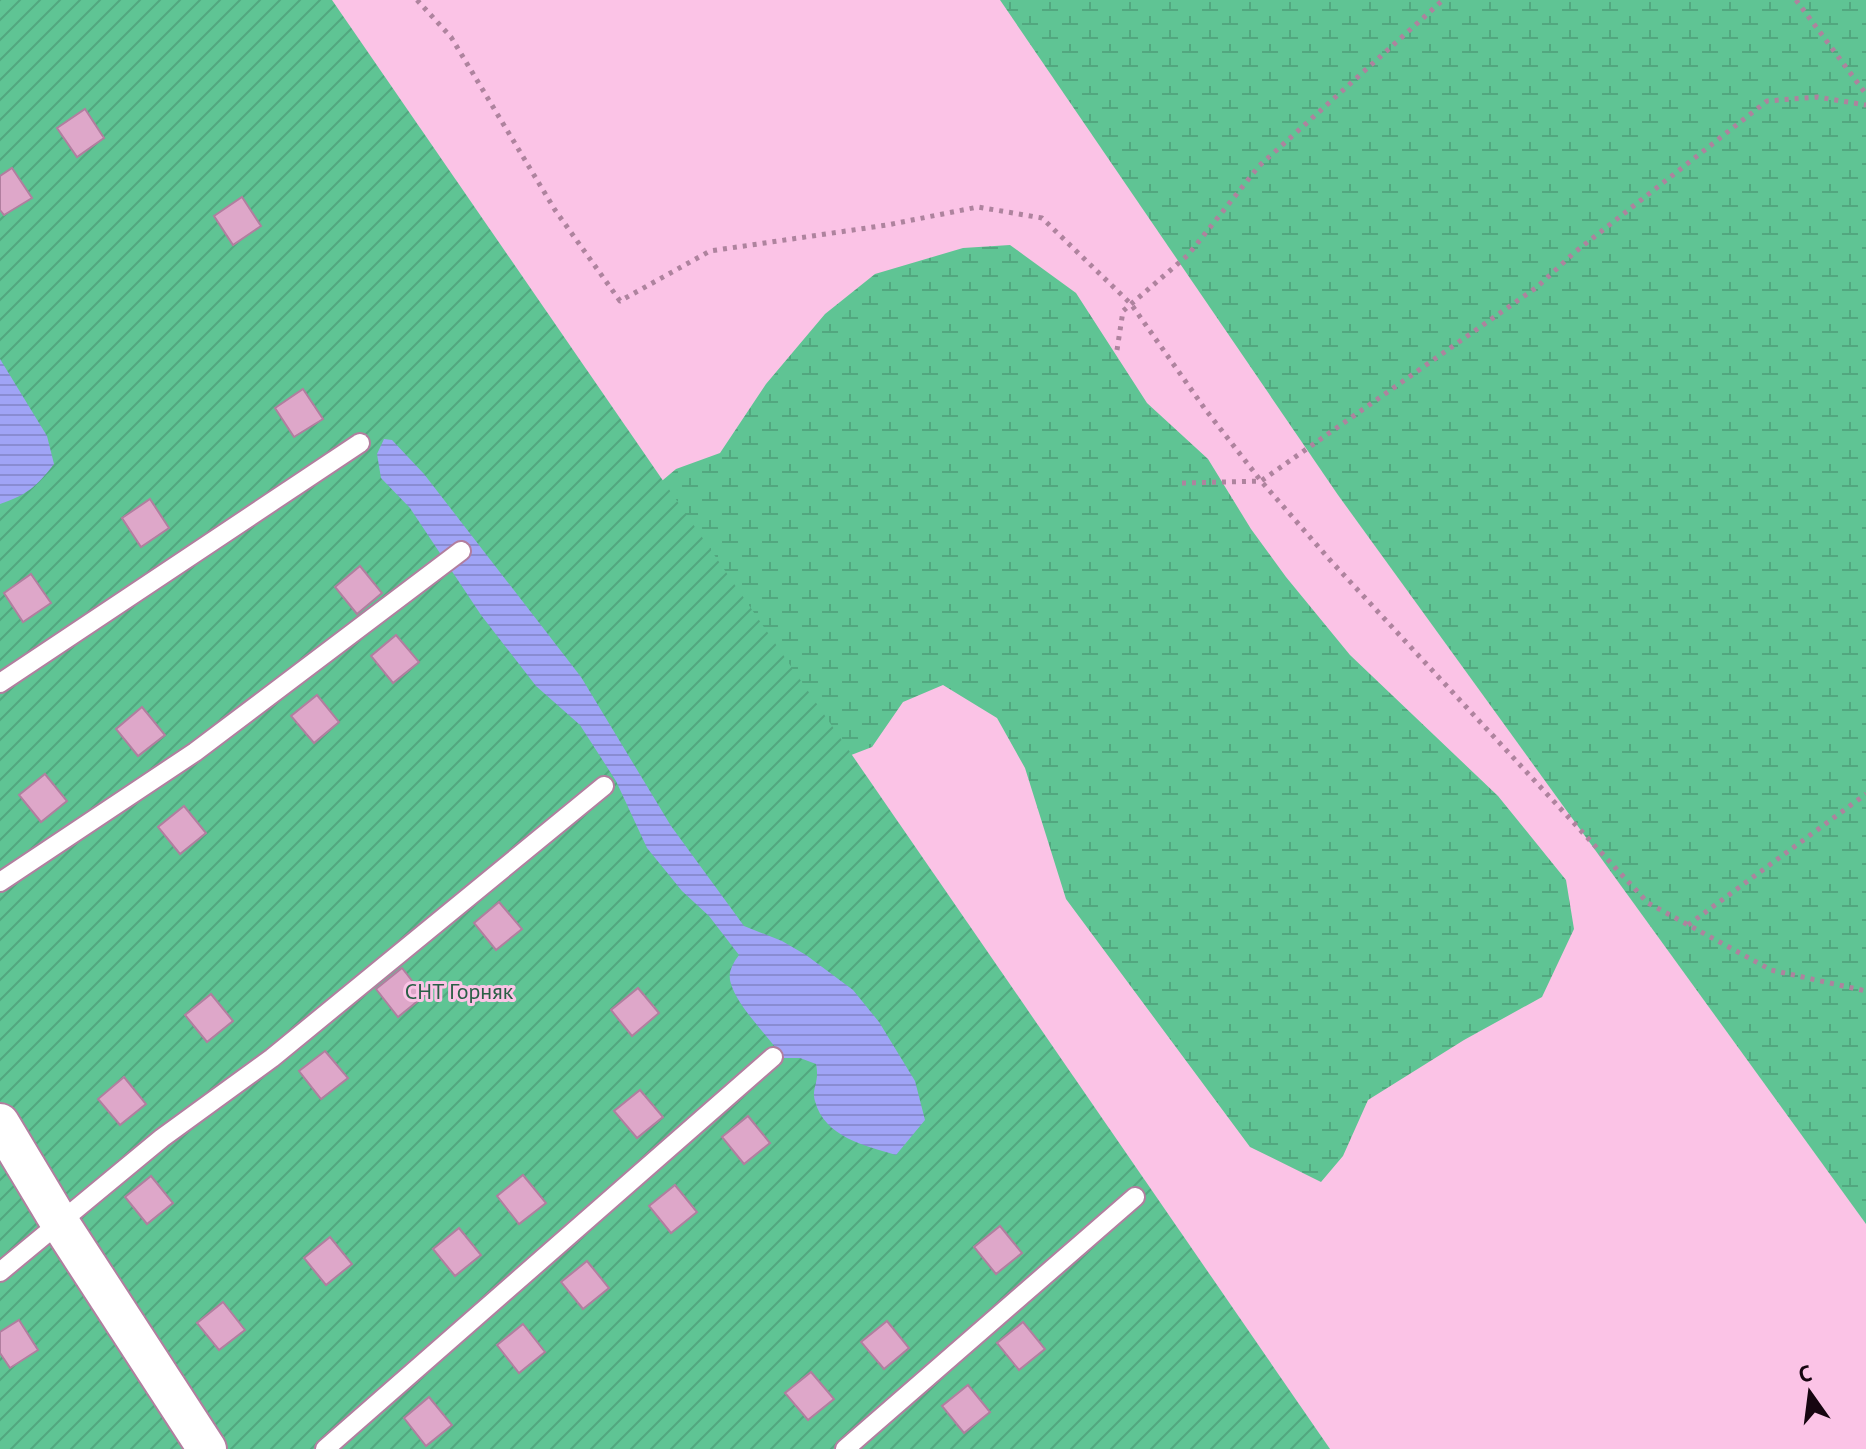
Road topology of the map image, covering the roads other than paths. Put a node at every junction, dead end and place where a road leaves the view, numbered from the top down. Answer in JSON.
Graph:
{"nodes":[{"id":1,"x":360,"y":443,"type":"dead end"},
{"id":2,"x":461,"y":551,"type":"dead end"},
{"id":3,"x":0,"y":683,"type":"edge"},
{"id":4,"x":604,"y":786,"type":"dead end"},
{"id":5,"x":0,"y":882,"type":"edge"},
{"id":6,"x":773,"y":1057,"type":"dead end"},
{"id":7,"x":0,"y":1123,"type":"edge"},
{"id":8,"x":1135,"y":1197,"type":"dead end"},
{"id":9,"x":60,"y":1223,"type":"junction"},
{"id":10,"x":0,"y":1272,"type":"edge"},
{"id":11,"x":207,"y":1449,"type":"edge"},
{"id":12,"x":325,"y":1449,"type":"edge"},
{"id":13,"x":845,"y":1449,"type":"edge"}],
"edges":[{"from":1,"to":3,"type":"lane"},
{"from":2,"to":5,"type":"lane"},
{"from":4,"to":9,"type":"lane"},
{"from":6,"to":12,"type":"lane"},
{"from":7,"to":9,"type":"street"},
{"from":8,"to":13,"type":"lane"},
{"from":9,"to":10,"type":"lane"},
{"from":9,"to":11,"type":"street"}]}
